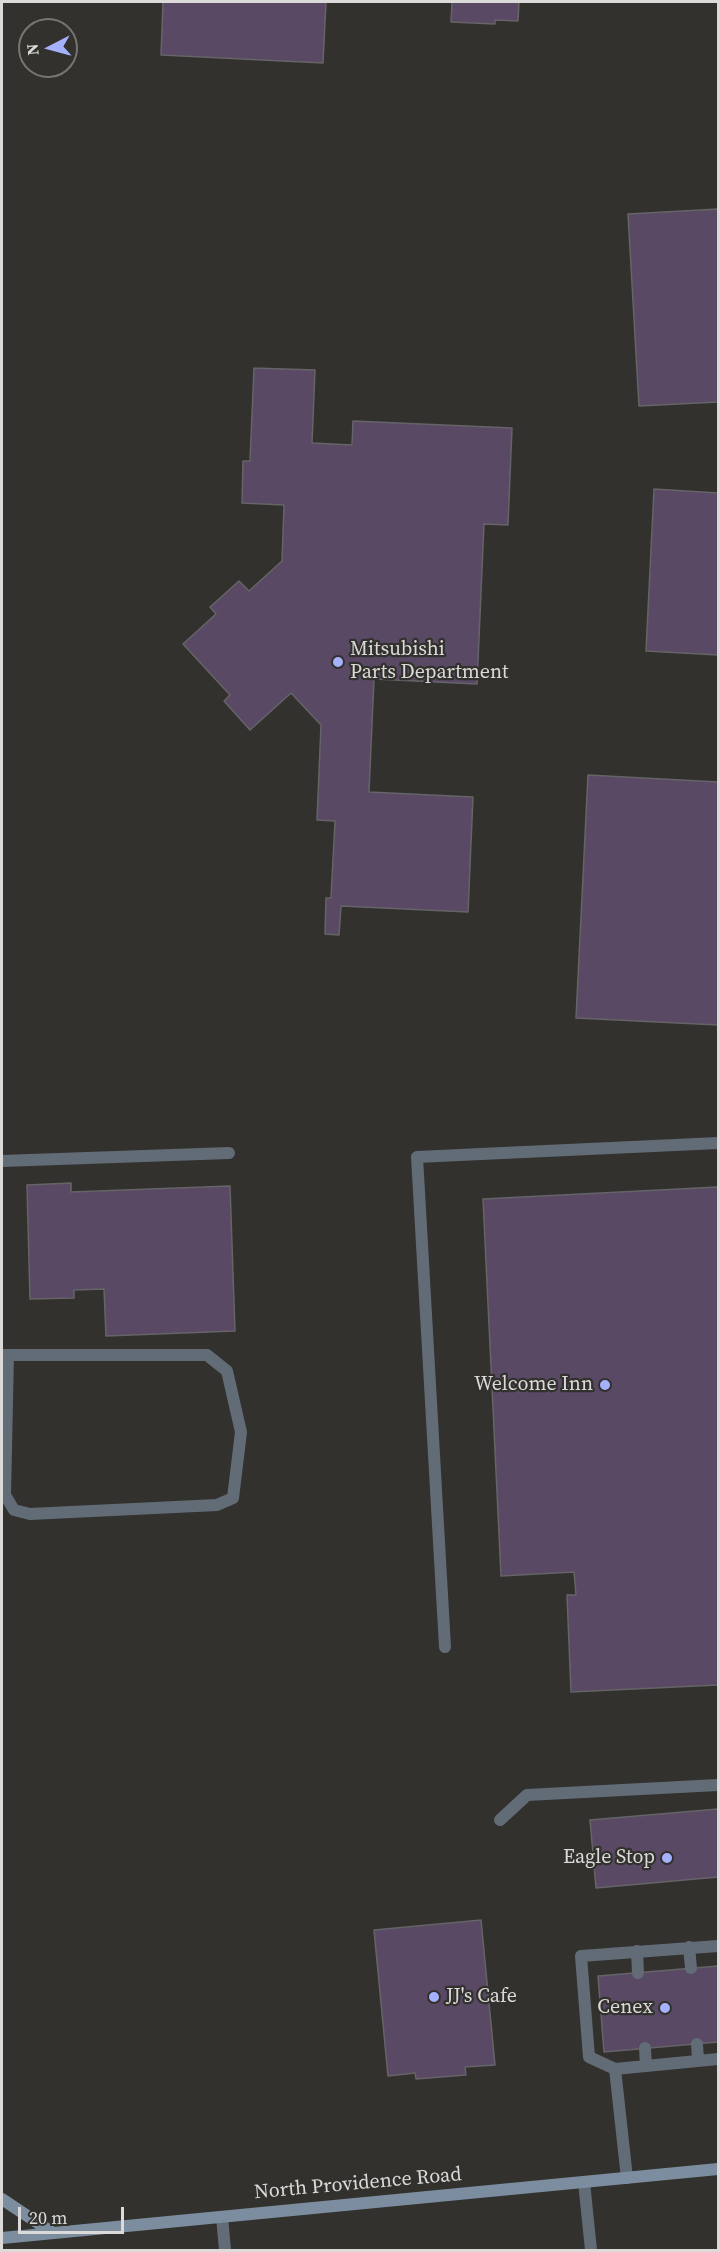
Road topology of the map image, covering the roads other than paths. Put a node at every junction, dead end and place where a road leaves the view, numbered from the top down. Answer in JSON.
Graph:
{"nodes":[{"id":1,"x":718,"y":1143,"type":"edge"},
{"id":2,"x":229,"y":1153,"type":"dead end"},
{"id":3,"x":2,"y":1161,"type":"edge"},
{"id":4,"x":5,"y":1355,"type":"edge"},
{"id":5,"x":445,"y":1647,"type":"dead end"},
{"id":6,"x":718,"y":1785,"type":"edge"},
{"id":7,"x":500,"y":1820,"type":"dead end"},
{"id":8,"x":718,"y":1946,"type":"edge"},
{"id":9,"x":689,"y":1947,"type":"junction"},
{"id":10,"x":637,"y":1951,"type":"junction"},
{"id":11,"x":691,"y":1968,"type":"dead end"},
{"id":12,"x":638,"y":1973,"type":"dead end"},
{"id":13,"x":697,"y":2044,"type":"dead end"},
{"id":14,"x":645,"y":2048,"type":"dead end"},
{"id":15,"x":718,"y":2059,"type":"edge"},
{"id":16,"x":698,"y":2060,"type":"junction"},
{"id":17,"x":646,"y":2066,"type":"junction"},
{"id":18,"x":615,"y":2069,"type":"junction"},
{"id":19,"x":718,"y":2169,"type":"edge"},
{"id":20,"x":627,"y":2178,"type":"junction"},
{"id":21,"x":584,"y":2182,"type":"junction"},
{"id":22,"x":2,"y":2199,"type":"edge"},
{"id":23,"x":222,"y":2217,"type":"junction"},
{"id":24,"x":53,"y":2233,"type":"junction"},
{"id":25,"x":2,"y":2238,"type":"edge"},
{"id":26,"x":225,"y":2250,"type":"edge"},
{"id":27,"x":591,"y":2250,"type":"edge"}],
"edges":[{"from":1,"to":5,"type":"lane"},
{"from":2,"to":3,"type":"lane"},
{"from":4,"to":4,"type":"lane"},
{"from":6,"to":7,"type":"lane"},
{"from":8,"to":9,"type":"lane"},
{"from":9,"to":10,"type":"lane"},
{"from":9,"to":11,"type":"lane"},
{"from":10,"to":12,"type":"lane"},
{"from":10,"to":18,"type":"lane"},
{"from":13,"to":16,"type":"lane"},
{"from":14,"to":17,"type":"lane"},
{"from":15,"to":16,"type":"lane"},
{"from":16,"to":17,"type":"lane"},
{"from":17,"to":18,"type":"lane"},
{"from":18,"to":20,"type":"lane"},
{"from":19,"to":20,"type":"main road","name":"North Providence Road"},
{"from":20,"to":21,"type":"main road","name":"North Providence Road"},
{"from":21,"to":23,"type":"main road","name":"North Providence Road"},
{"from":21,"to":27,"type":"lane"},
{"from":22,"to":24,"type":"main road"},
{"from":23,"to":24,"type":"main road","name":"North Providence Road"},
{"from":23,"to":26,"type":"lane"},
{"from":24,"to":25,"type":"main road","name":"North Providence Road"}]}
